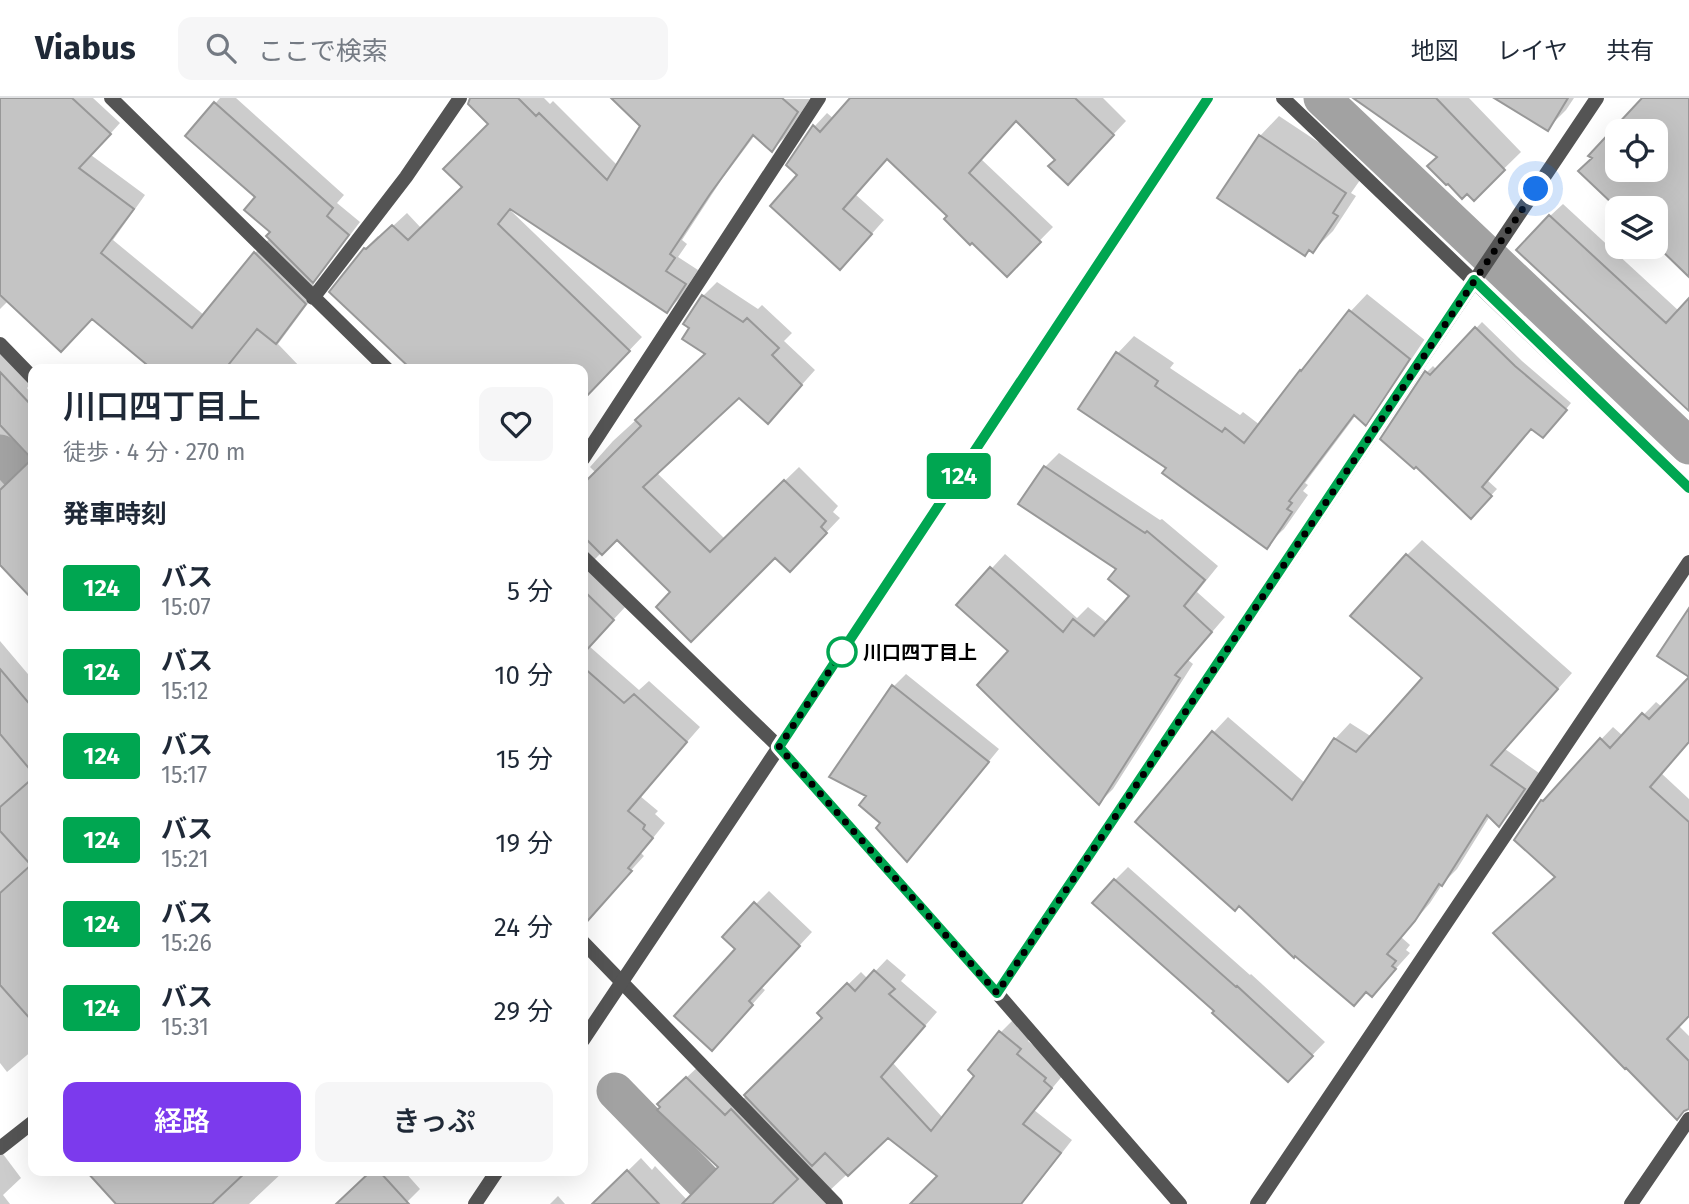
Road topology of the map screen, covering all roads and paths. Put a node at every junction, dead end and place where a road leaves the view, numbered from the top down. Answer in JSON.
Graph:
{"nodes":[{"id":1,"x":111,"y":98,"type":"edge"},
{"id":2,"x":460,"y":98,"type":"edge"},
{"id":3,"x":819,"y":98,"type":"edge"},
{"id":4,"x":1208,"y":98,"type":"edge"},
{"id":5,"x":1283,"y":98,"type":"edge"},
{"id":6,"x":1597,"y":98,"type":"edge"},
{"id":7,"x":1474,"y":280,"type":"junction"},
{"id":8,"x":313,"y":298,"type":"junction"},
{"id":9,"x":0,"y":344,"type":"edge"},
{"id":10,"x":382,"y":364,"type":"edge"},
{"id":11,"x":28,"y":373,"type":"edge"},
{"id":12,"x":588,"y":451,"type":"edge"},
{"id":13,"x":1689,"y":488,"type":"edge"},
{"id":14,"x":588,"y":562,"type":"edge"},
{"id":15,"x":1689,"y":562,"type":"edge"},
{"id":16,"x":779,"y":747,"type":"junction"},
{"id":17,"x":588,"y":947,"type":"edge"},
{"id":18,"x":621,"y":982,"type":"junction"},
{"id":19,"x":997,"y":993,"type":"junction"},
{"id":20,"x":588,"y":1032,"type":"edge"},
{"id":21,"x":1689,"y":1119,"type":"edge"},
{"id":22,"x":28,"y":1126,"type":"edge"},
{"id":23,"x":0,"y":1148,"type":"edge"},
{"id":24,"x":494,"y":1176,"type":"edge"},
{"id":25,"x":475,"y":1204,"type":"edge"},
{"id":26,"x":836,"y":1204,"type":"edge"},
{"id":27,"x":1180,"y":1204,"type":"edge"},
{"id":28,"x":1257,"y":1204,"type":"edge"},
{"id":29,"x":1631,"y":1204,"type":"edge"}],
"edges":[{"from":1,"to":8,"type":"street"},
{"from":2,"to":8,"type":"street"},
{"from":3,"to":12,"type":"street"},
{"from":4,"to":16,"type":"street"},
{"from":5,"to":7,"type":"street"},
{"from":6,"to":7,"type":"street"},
{"from":7,"to":13,"type":"street"},
{"from":7,"to":19,"type":"street"},
{"from":8,"to":10,"type":"street"},
{"from":9,"to":11,"type":"street"},
{"from":14,"to":16,"type":"street"},
{"from":15,"to":28,"type":"street"},
{"from":16,"to":18,"type":"street"},
{"from":16,"to":19,"type":"street"},
{"from":17,"to":18,"type":"street"},
{"from":18,"to":20,"type":"street"},
{"from":18,"to":26,"type":"street"},
{"from":19,"to":27,"type":"street"},
{"from":21,"to":29,"type":"street"},
{"from":22,"to":23,"type":"street"},
{"from":24,"to":25,"type":"street"}]}
